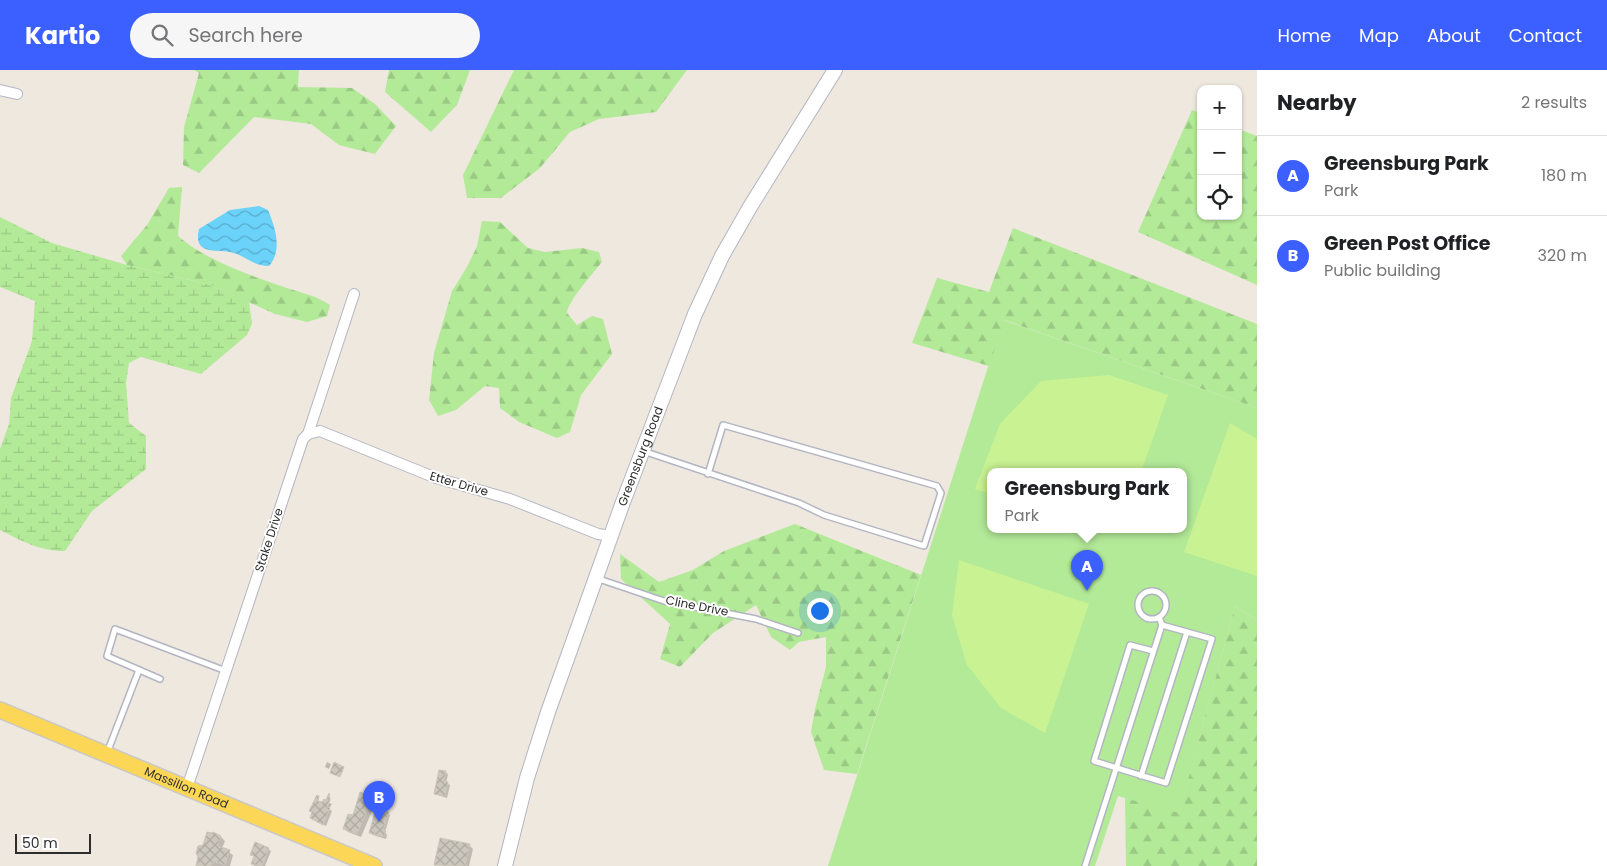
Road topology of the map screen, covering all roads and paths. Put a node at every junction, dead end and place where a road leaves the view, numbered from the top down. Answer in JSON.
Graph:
{"nodes":[{"id":1,"x":835,"y":70,"type":"edge"},
{"id":2,"x":0,"y":90,"type":"edge"},
{"id":3,"x":16,"y":94,"type":"dead end"},
{"id":4,"x":354,"y":294,"type":"dead end"},
{"id":5,"x":308,"y":434,"type":"junction"},
{"id":6,"x":642,"y":450,"type":"junction"},
{"id":7,"x":708,"y":474,"type":"junction"},
{"id":8,"x":611,"y":536,"type":"junction"},
{"id":9,"x":596,"y":578,"type":"junction"},
{"id":10,"x":1159,"y":617,"type":"junction"},
{"id":11,"x":1162,"y":625,"type":"junction"},
{"id":12,"x":1187,"y":632,"type":"junction"},
{"id":13,"x":798,"y":633,"type":"dead end"},
{"id":14,"x":1153,"y":651,"type":"junction"},
{"id":15,"x":139,"y":670,"type":"junction"},
{"id":16,"x":226,"y":671,"type":"junction"},
{"id":17,"x":160,"y":679,"type":"dead end"},
{"id":18,"x":0,"y":710,"type":"edge"},
{"id":19,"x":107,"y":754,"type":"junction"},
{"id":20,"x":1116,"y":768,"type":"junction"},
{"id":21,"x":1141,"y":776,"type":"junction"},
{"id":22,"x":187,"y":788,"type":"junction"},
{"id":23,"x":374,"y":866,"type":"edge"},
{"id":24,"x":505,"y":866,"type":"edge"},
{"id":25,"x":1085,"y":866,"type":"edge"}],
"edges":[{"from":1,"to":6,"type":"main road","name":"Greensburg Road"},
{"from":2,"to":3,"type":"street"},
{"from":4,"to":5,"type":"street","name":"Stake Drive"},
{"from":5,"to":8,"type":"street","name":"Etter Drive"},
{"from":5,"to":16,"type":"street","name":"Stake Drive"},
{"from":6,"to":7,"type":"lane"},
{"from":6,"to":8,"type":"main road","name":"Greensburg Road"},
{"from":7,"to":7,"type":"lane"},
{"from":8,"to":9,"type":"main road","name":"Greensburg Road"},
{"from":9,"to":13,"type":"lane","name":"Cline Drive"},
{"from":9,"to":24,"type":"main road","name":"Greensburg Road"},
{"from":10,"to":10,"type":"lane"},
{"from":10,"to":11,"type":"lane"},
{"from":11,"to":12,"type":"lane"},
{"from":11,"to":14,"type":"lane"},
{"from":12,"to":21,"type":"lane"},
{"from":12,"to":21,"type":"lane"},
{"from":14,"to":20,"type":"lane"},
{"from":14,"to":20,"type":"lane"},
{"from":15,"to":16,"type":"lane"},
{"from":15,"to":17,"type":"lane"},
{"from":15,"to":19,"type":"lane"},
{"from":16,"to":22,"type":"street","name":"Stake Drive"},
{"from":18,"to":19,"type":"main road","name":"Massillon Road"},
{"from":19,"to":22,"type":"main road","name":"Massillon Road"},
{"from":20,"to":21,"type":"lane"},
{"from":20,"to":25,"type":"lane"},
{"from":22,"to":23,"type":"main road","name":"Massillon Road"}]}
